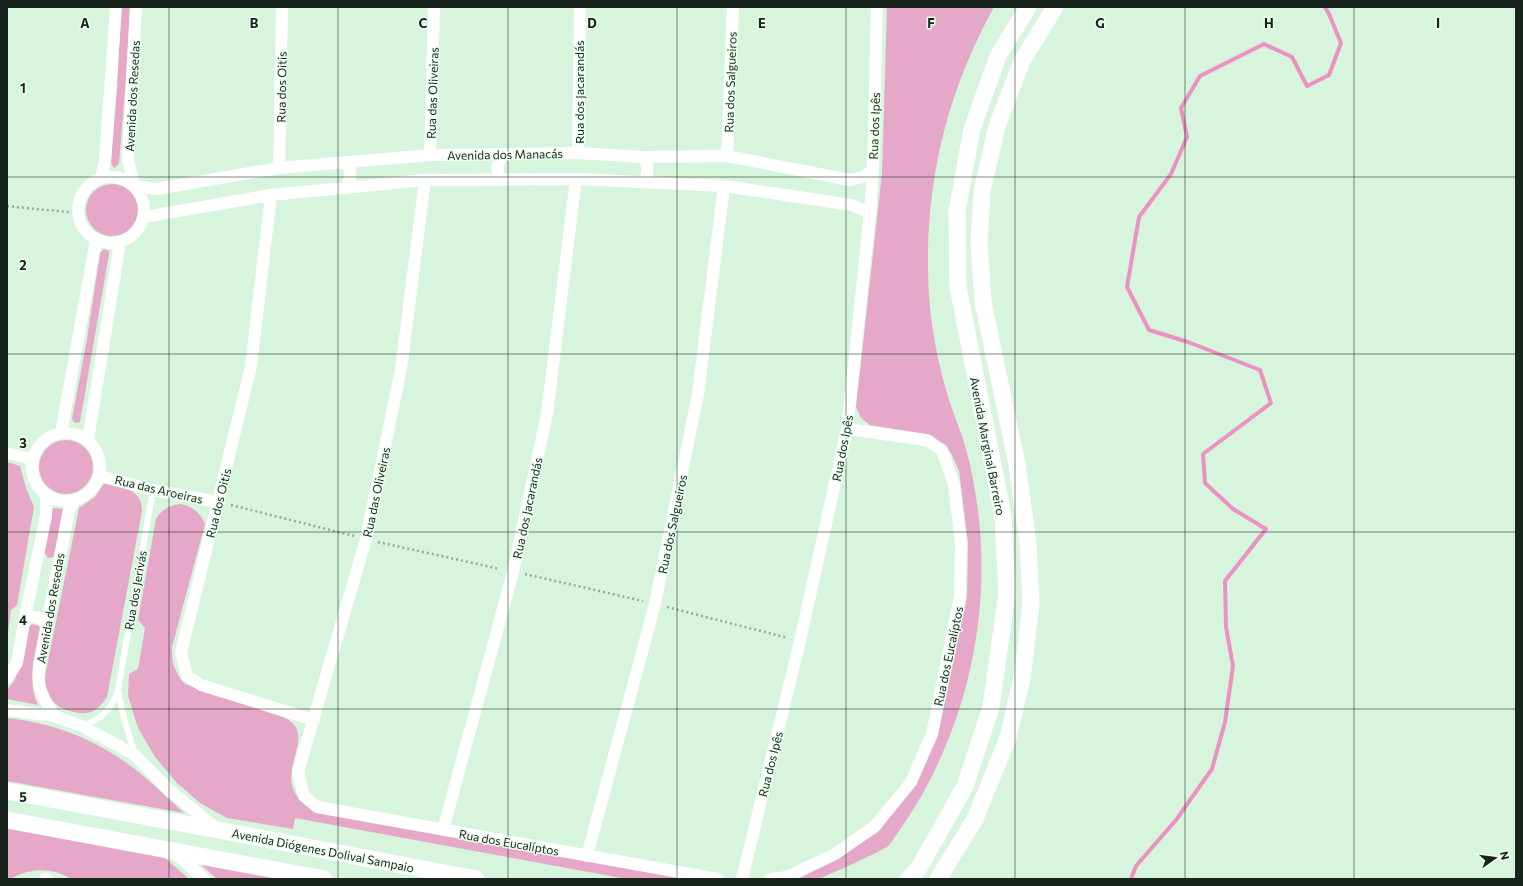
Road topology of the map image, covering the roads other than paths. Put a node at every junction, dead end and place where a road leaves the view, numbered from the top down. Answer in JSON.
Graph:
{"nodes":[{"id":1,"x":116,"y":7,"type":"edge"},
{"id":2,"x":136,"y":7,"type":"edge"},
{"id":3,"x":282,"y":7,"type":"edge"},
{"id":4,"x":434,"y":7,"type":"edge"},
{"id":5,"x":580,"y":7,"type":"edge"},
{"id":6,"x":733,"y":7,"type":"edge"},
{"id":7,"x":877,"y":7,"type":"edge"},
{"id":8,"x":1028,"y":7,"type":"edge"},
{"id":9,"x":1055,"y":7,"type":"edge"},
{"id":10,"x":578,"y":153,"type":"junction"},
{"id":11,"x":430,"y":155,"type":"junction"},
{"id":12,"x":502,"y":155,"type":"junction"},
{"id":13,"x":727,"y":156,"type":"junction"},
{"id":14,"x":643,"y":157,"type":"junction"},
{"id":15,"x":345,"y":162,"type":"junction"},
{"id":16,"x":279,"y":168,"type":"junction"},
{"id":17,"x":873,"y":170,"type":"junction"},
{"id":18,"x":101,"y":178,"type":"junction"},
{"id":19,"x":576,"y":179,"type":"junction"},
{"id":20,"x":425,"y":180,"type":"junction"},
{"id":21,"x":500,"y":180,"type":"junction"},
{"id":22,"x":644,"y":182,"type":"junction"},
{"id":23,"x":134,"y":185,"type":"junction"},
{"id":24,"x":724,"y":186,"type":"junction"},
{"id":25,"x":345,"y":188,"type":"junction"},
{"id":26,"x":271,"y":195,"type":"junction"},
{"id":27,"x":870,"y":213,"type":"junction"},
{"id":28,"x":144,"y":218,"type":"junction"},
{"id":29,"x":96,"y":240,"type":"junction"},
{"id":30,"x":120,"y":243,"type":"junction"},
{"id":31,"x":847,"y":429,"type":"junction"},
{"id":32,"x":60,"y":433,"type":"junction"},
{"id":33,"x":88,"y":440,"type":"junction"},
{"id":34,"x":7,"y":453,"type":"edge"},
{"id":35,"x":32,"y":460,"type":"junction"},
{"id":36,"x":100,"y":476,"type":"junction"},
{"id":37,"x":153,"y":490,"type":"junction"},
{"id":38,"x":46,"y":495,"type":"junction"},
{"id":39,"x":76,"y":500,"type":"junction"},
{"id":40,"x":219,"y":502,"type":"junction"},
{"id":41,"x":37,"y":560,"type":"junction"},
{"id":42,"x":57,"y":565,"type":"junction"},
{"id":43,"x":25,"y":617,"type":"junction"},
{"id":44,"x":47,"y":624,"type":"junction"},
{"id":45,"x":7,"y":678,"type":"edge"},
{"id":46,"x":118,"y":690,"type":"junction"},
{"id":47,"x":7,"y":710,"type":"edge"},
{"id":48,"x":54,"y":716,"type":"junction"},
{"id":49,"x":314,"y":720,"type":"junction"},
{"id":50,"x":82,"y":726,"type":"junction"},
{"id":51,"x":135,"y":755,"type":"junction"},
{"id":52,"x":7,"y":791,"type":"edge"},
{"id":53,"x":304,"y":796,"type":"joint"},
{"id":54,"x":7,"y":820,"type":"edge"},
{"id":55,"x":218,"y":830,"type":"junction"},
{"id":56,"x":443,"y":830,"type":"junction"},
{"id":57,"x":172,"y":850,"type":"junction"},
{"id":58,"x":587,"y":856,"type":"junction"},
{"id":59,"x":204,"y":879,"type":"edge"},
{"id":60,"x":324,"y":879,"type":"edge"},
{"id":61,"x":476,"y":879,"type":"edge"},
{"id":62,"x":718,"y":879,"type":"edge"},
{"id":63,"x":742,"y":879,"type":"edge"},
{"id":64,"x":770,"y":879,"type":"edge"},
{"id":65,"x":908,"y":879,"type":"edge"},
{"id":66,"x":938,"y":879,"type":"edge"}],
"edges":[{"from":1,"to":18,"type":"street","name":"Avenida dos Resedas"},
{"from":2,"to":23,"type":"street","name":"Avenida dos Resedas"},
{"from":3,"to":16,"type":"street","name":"Rua dos Oitis"},
{"from":4,"to":11,"type":"street","name":"Rua das Oliveiras"},
{"from":5,"to":10,"type":"street","name":"Rua dos Jacarandás"},
{"from":6,"to":13,"type":"street","name":"Rua dos Salgueiros"},
{"from":7,"to":17,"type":"street","name":"Rua dos Ipês"},
{"from":8,"to":65,"type":"street","name":"Avenida Marginal Barreiro"},
{"from":9,"to":66,"type":"street","name":"Avenida Marginal Barreiro"},
{"from":10,"to":12,"type":"street","name":"Avenida dos Manacás"},
{"from":10,"to":14,"type":"street","name":"Avenida dos Manacás"},
{"from":11,"to":12,"type":"street","name":"Avenida dos Manacás"},
{"from":11,"to":15,"type":"street","name":"Avenida dos Manacás"},
{"from":12,"to":21,"type":"street"},
{"from":13,"to":14,"type":"street","name":"Avenida dos Manacás"},
{"from":13,"to":17,"type":"street","name":"Avenida dos Manacás"},
{"from":14,"to":22,"type":"street"},
{"from":15,"to":16,"type":"street","name":"Avenida dos Manacás"},
{"from":15,"to":25,"type":"street"},
{"from":16,"to":23,"type":"street","name":"Avenida dos Manacás"},
{"from":17,"to":27,"type":"street","name":"Rua dos Ipês"},
{"from":18,"to":23,"type":"street"},
{"from":18,"to":29,"type":"street"},
{"from":19,"to":21,"type":"street","name":"Avenida dos Manacás"},
{"from":19,"to":22,"type":"street","name":"Avenida dos Manacás"},
{"from":19,"to":56,"type":"street","name":"Rua dos Jacarandás"},
{"from":20,"to":21,"type":"street","name":"Avenida dos Manacás"},
{"from":20,"to":25,"type":"street","name":"Avenida dos Manacás"},
{"from":20,"to":49,"type":"street","name":"Rua das Oliveiras"},
{"from":22,"to":24,"type":"street","name":"Avenida dos Manacás"},
{"from":23,"to":28,"type":"street"},
{"from":24,"to":27,"type":"street","name":"Avenida dos Manacás"},
{"from":24,"to":58,"type":"street","name":"Rua dos Salgueiros"},
{"from":25,"to":26,"type":"street","name":"Avenida dos Manacás"},
{"from":26,"to":28,"type":"street","name":"Avenida dos Manacás"},
{"from":26,"to":40,"type":"street","name":"Rua dos Oitis"},
{"from":27,"to":31,"type":"street","name":"Rua dos Ipês"},
{"from":28,"to":30,"type":"street"},
{"from":29,"to":30,"type":"street"},
{"from":29,"to":32,"type":"street"},
{"from":30,"to":33,"type":"street"},
{"from":31,"to":63,"type":"street","name":"Rua dos Ipês"},
{"from":31,"to":64,"type":"street","name":"Rua dos Eucalíptos"},
{"from":32,"to":33,"type":"street"},
{"from":32,"to":35,"type":"street"},
{"from":33,"to":36,"type":"street"},
{"from":34,"to":35,"type":"street"},
{"from":35,"to":38,"type":"street"},
{"from":36,"to":37,"type":"street","name":"Rua das Aroeiras"},
{"from":36,"to":39,"type":"street"},
{"from":37,"to":40,"type":"street","name":"Rua das Aroeiras"},
{"from":37,"to":46,"type":"lane","name":"Rua dos Jerivás"},
{"from":38,"to":39,"type":"street"},
{"from":38,"to":41,"type":"street","name":"Avenida dos Resedas"},
{"from":39,"to":42,"type":"street","name":"Avenida dos Resedas"},
{"from":40,"to":49,"type":"street","name":"Rua dos Oitis"},
{"from":41,"to":42,"type":"street"},
{"from":41,"to":43,"type":"street","name":"Avenida dos Resedas"},
{"from":42,"to":44,"type":"street","name":"Avenida dos Resedas"},
{"from":43,"to":44,"type":"street"},
{"from":43,"to":45,"type":"street","name":"Avenida dos Resedas"},
{"from":44,"to":48,"type":"street","name":"Avenida dos Resedas"},
{"from":46,"to":50,"type":"lane","name":"Rua dos Jerivás"},
{"from":46,"to":51,"type":"lane","name":"Rua dos Jerivás"},
{"from":47,"to":48,"type":"street","name":"Avenida Diógenes Dolival Sampaio"},
{"from":48,"to":50,"type":"street","name":"Avenida Diógenes Dolival Sampaio"},
{"from":49,"to":53,"type":"street","name":"Rua das Oliveiras"},
{"from":50,"to":51,"type":"street","name":"Avenida Diógenes Dolival Sampaio"},
{"from":51,"to":55,"type":"street","name":"Avenida Diógenes Dolival Sampaio"},
{"from":52,"to":55,"type":"street","name":"Avenida Diógenes Dolival Sampaio"},
{"from":53,"to":56,"type":"street","name":"Rua dos Eucalíptos"},
{"from":54,"to":57,"type":"street"},
{"from":55,"to":61,"type":"street","name":"Avenida Diógenes Dolival Sampaio"},
{"from":56,"to":58,"type":"street","name":"Rua dos Eucalíptos"},
{"from":57,"to":59,"type":"street"},
{"from":57,"to":60,"type":"street"},
{"from":58,"to":62,"type":"street","name":"Rua dos Eucalíptos"}]}
